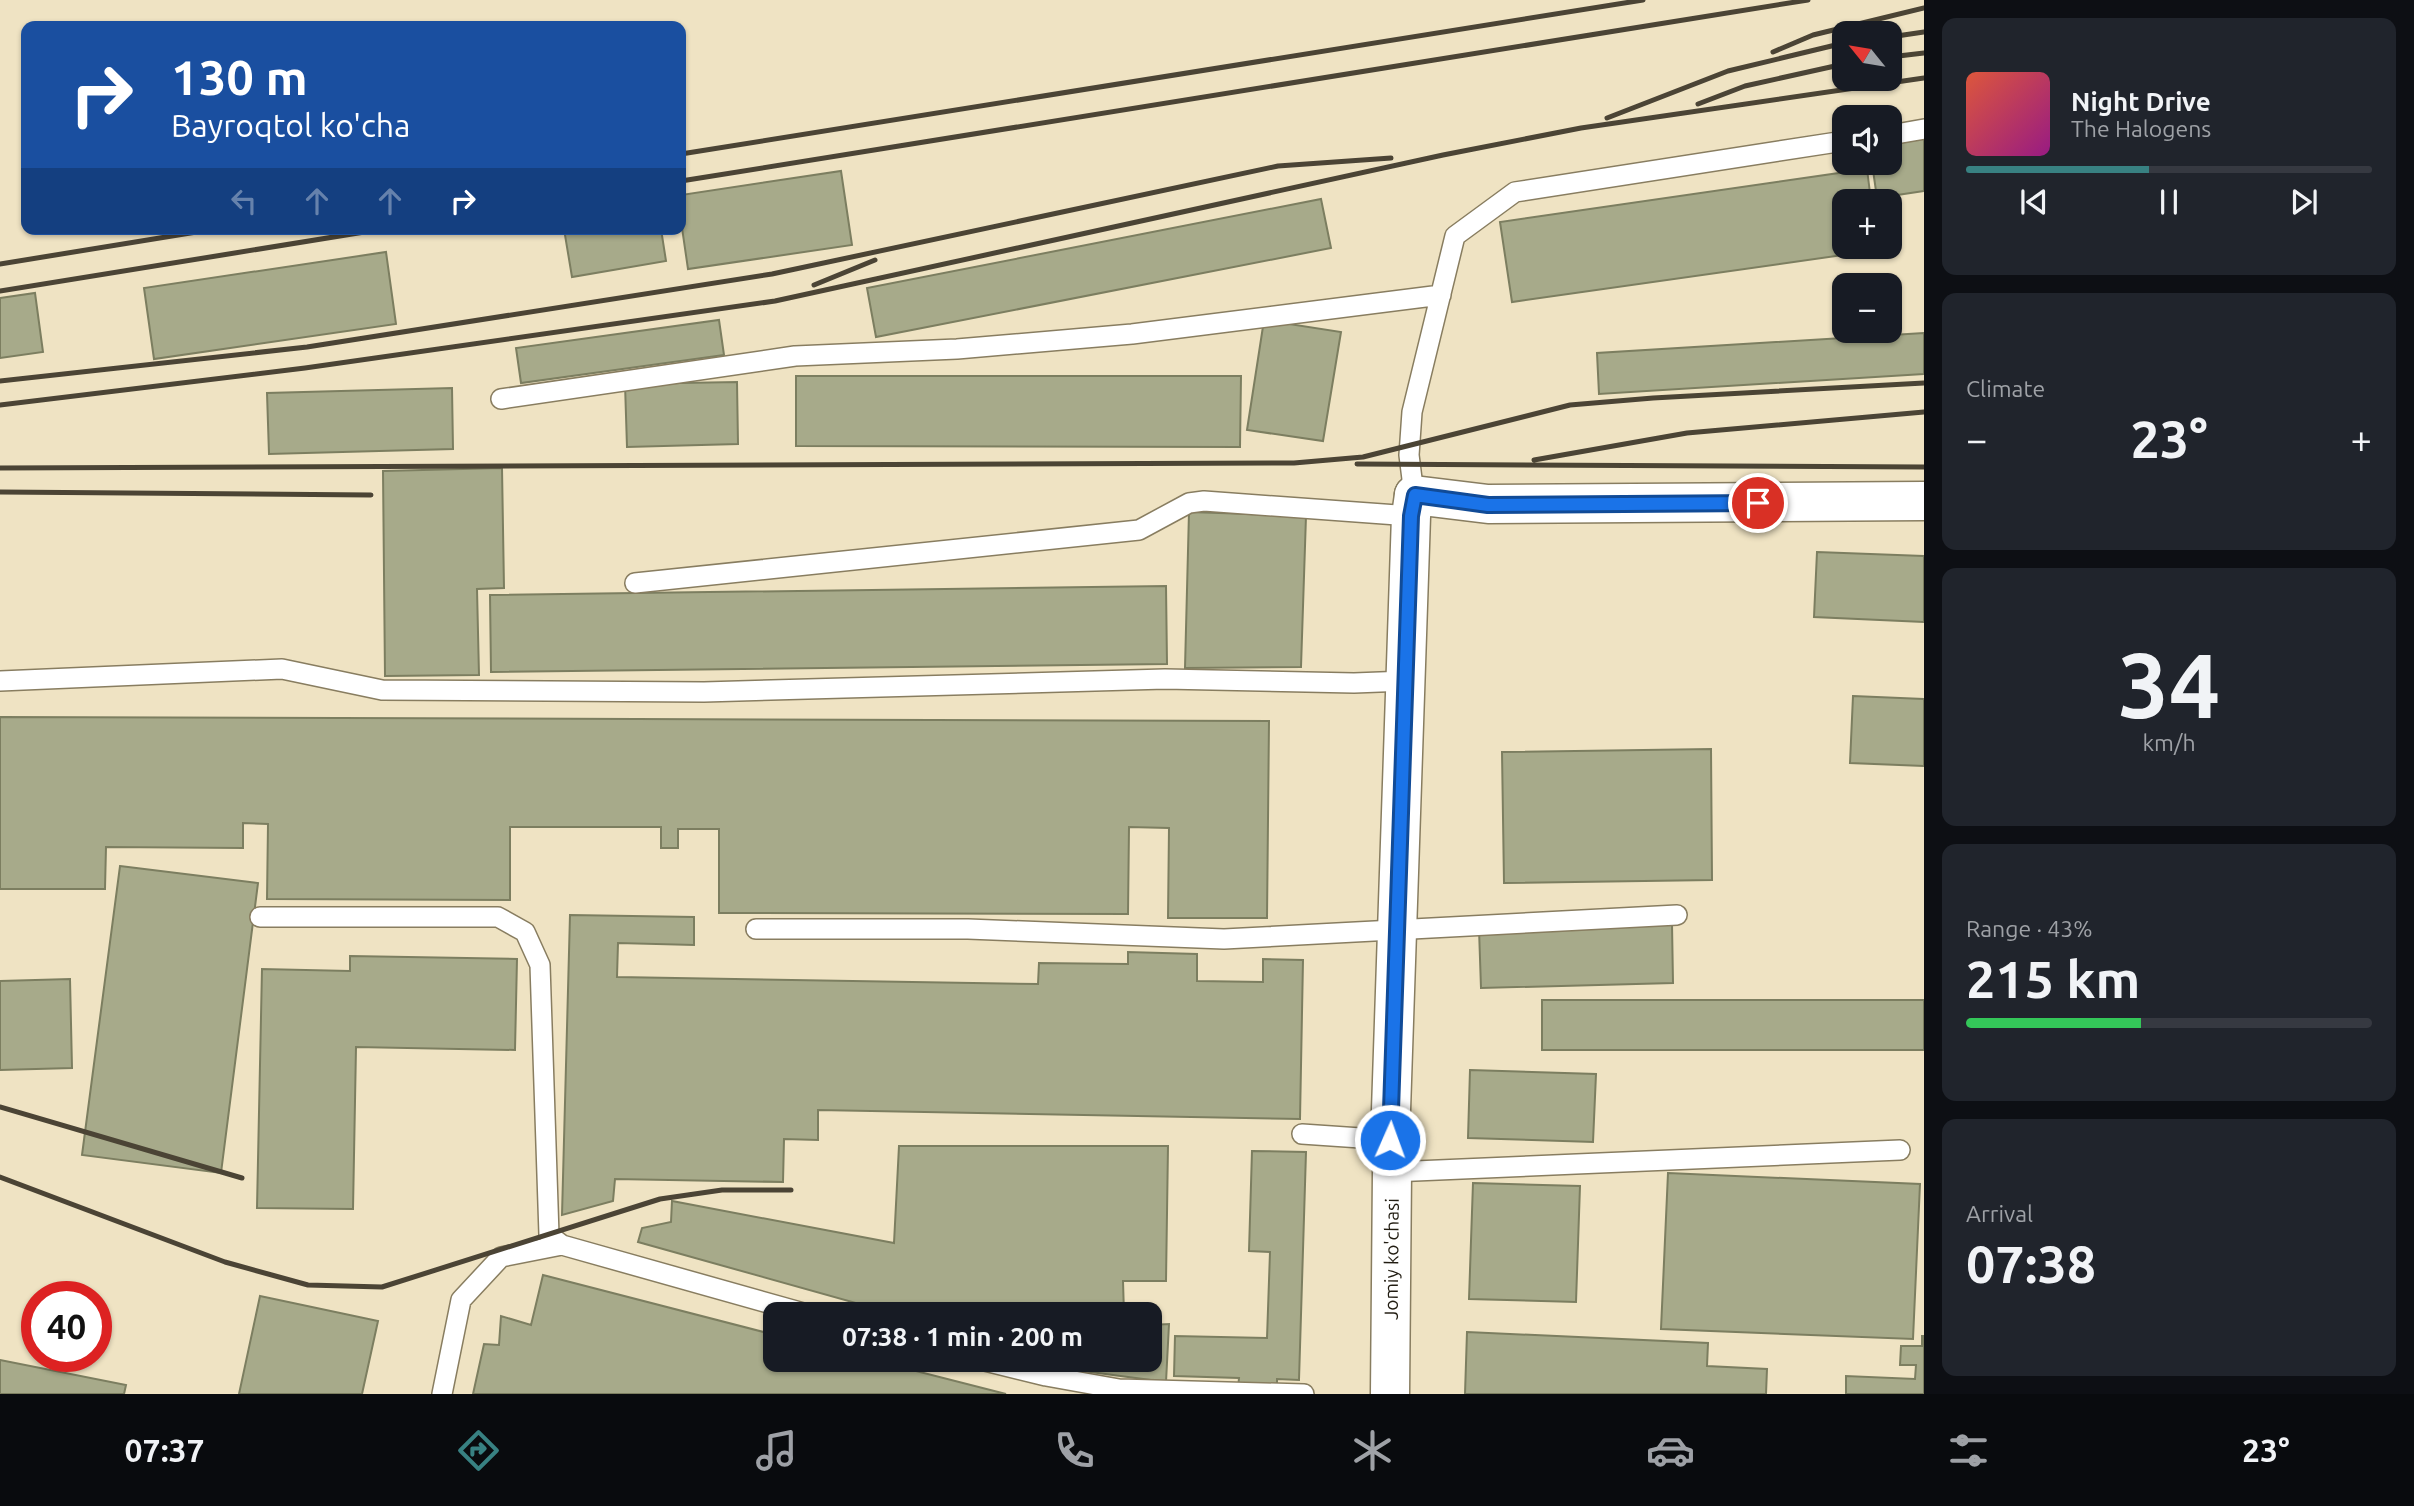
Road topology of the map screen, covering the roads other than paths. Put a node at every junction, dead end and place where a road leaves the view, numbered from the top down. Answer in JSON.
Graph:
{"nodes":[{"id":1,"x":1924,"y":129,"type":"edge"},
{"id":2,"x":1902,"y":133,"type":"edge"},
{"id":3,"x":1832,"y":143,"type":"edge"},
{"id":4,"x":1441,"y":295,"type":"junction"},
{"id":5,"x":501,"y":399,"type":"dead end"},
{"id":6,"x":1924,"y":501,"type":"edge"},
{"id":7,"x":1413,"y":505,"type":"junction"},
{"id":8,"x":635,"y":583,"type":"dead end"},
{"id":9,"x":0,"y":681,"type":"edge"},
{"id":10,"x":1406,"y":681,"type":"junction"},
{"id":11,"x":1677,"y":915,"type":"dead end"},
{"id":12,"x":260,"y":917,"type":"dead end"},
{"id":13,"x":756,"y":929,"type":"dead end"},
{"id":14,"x":1398,"y":931,"type":"junction"},
{"id":15,"x":1302,"y":1134,"type":"dead end"},
{"id":16,"x":1900,"y":1150,"type":"dead end"},
{"id":17,"x":1391,"y":1156,"type":"junction"},
{"id":18,"x":562,"y":1245,"type":"junction"},
{"id":19,"x":764,"y":1302,"type":"edge"},
{"id":20,"x":1030,"y":1372,"type":"edge"},
{"id":21,"x":442,"y":1394,"type":"edge"},
{"id":22,"x":1304,"y":1394,"type":"edge"},
{"id":23,"x":1390,"y":1394,"type":"edge"}],
"edges":[{"from":1,"to":2,"type":"lane"},
{"from":3,"to":4,"type":"lane"},
{"from":4,"to":5,"type":"lane"},
{"from":4,"to":7,"type":"lane"},
{"from":6,"to":7,"type":"street"},
{"from":7,"to":8,"type":"lane"},
{"from":7,"to":10,"type":"street","name":"Jomiy ko'chasi"},
{"from":9,"to":10,"type":"lane"},
{"from":10,"to":14,"type":"street","name":"Jomiy ko'chasi"},
{"from":11,"to":14,"type":"lane"},
{"from":12,"to":18,"type":"lane"},
{"from":13,"to":14,"type":"lane"},
{"from":14,"to":17,"type":"street","name":"Jomiy ko'chasi"},
{"from":15,"to":17,"type":"lane"},
{"from":16,"to":17,"type":"lane"},
{"from":17,"to":23,"type":"street","name":"Jomiy ko'chasi"},
{"from":18,"to":19,"type":"lane"},
{"from":18,"to":21,"type":"lane"},
{"from":20,"to":22,"type":"lane"}]}
